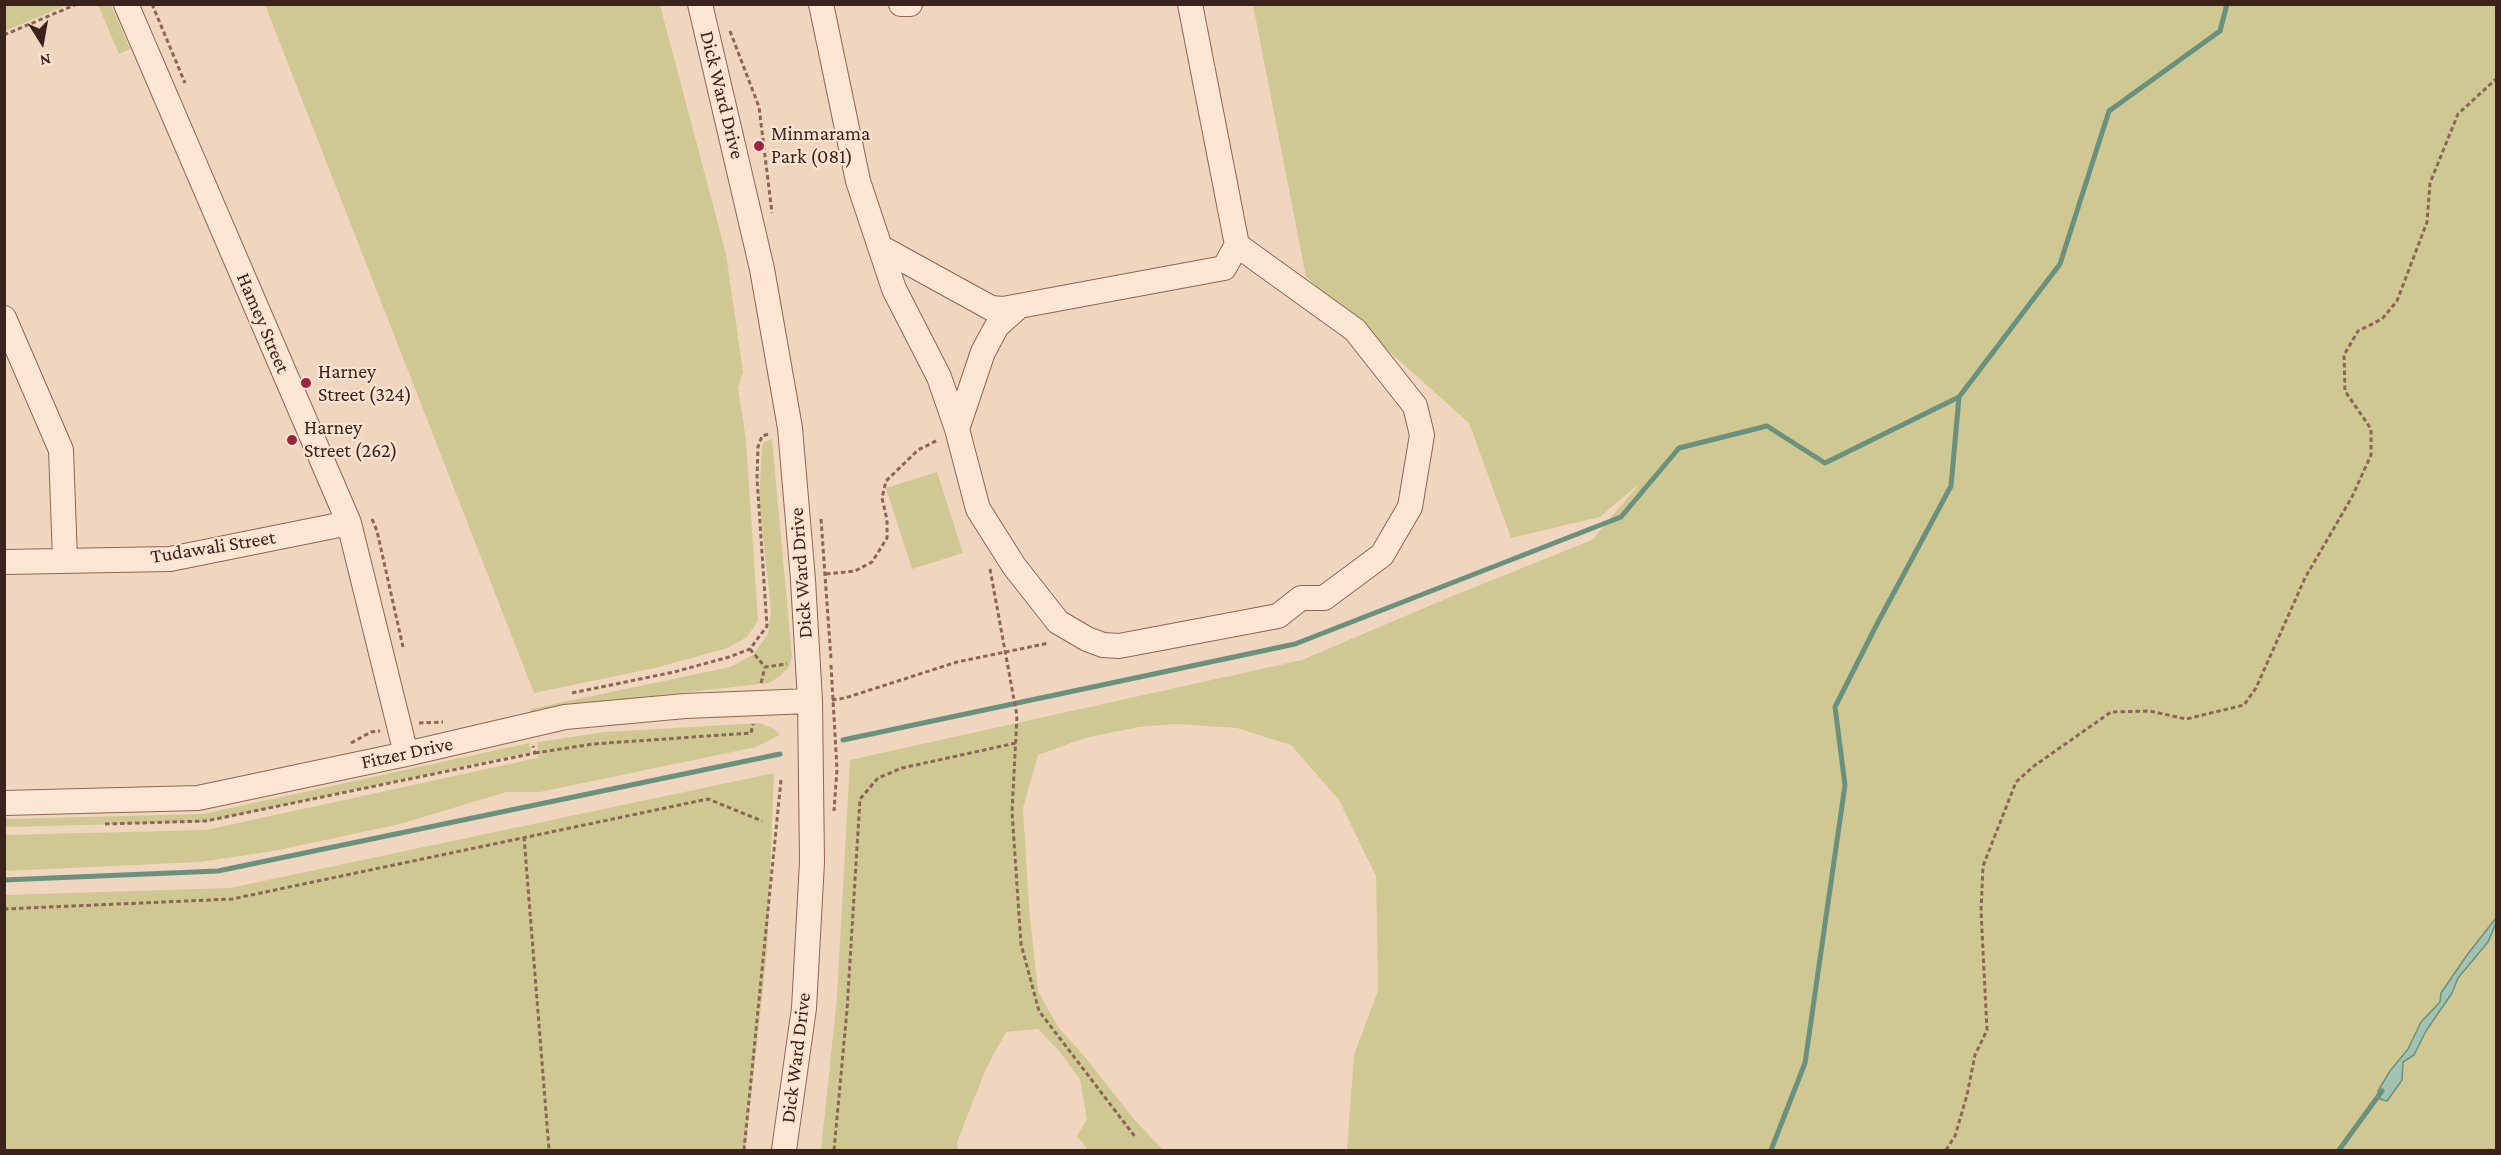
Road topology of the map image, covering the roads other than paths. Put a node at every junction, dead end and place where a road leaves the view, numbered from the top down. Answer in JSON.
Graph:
{"nodes":[{"id":1,"x":126,"y":4,"type":"edge"},
{"id":2,"x":700,"y":4,"type":"edge"},
{"id":3,"x":821,"y":4,"type":"edge"},
{"id":4,"x":901,"y":4,"type":"edge"},
{"id":5,"x":910,"y":4,"type":"edge"},
{"id":6,"x":1190,"y":4,"type":"edge"},
{"id":7,"x":1237,"y":245,"type":"junction"},
{"id":8,"x":880,"y":247,"type":"junction"},
{"id":9,"x":1017,"y":308,"type":"junction"},
{"id":10,"x":4,"y":318,"type":"edge"},
{"id":11,"x":957,"y":429,"type":"junction"},
{"id":12,"x":349,"y":523,"type":"junction"},
{"id":13,"x":65,"y":560,"type":"junction"},
{"id":14,"x":4,"y":562,"type":"edge"},
{"id":15,"x":810,"y":701,"type":"junction"},
{"id":16,"x":406,"y":754,"type":"junction"},
{"id":17,"x":4,"y":803,"type":"edge"},
{"id":18,"x":784,"y":1150,"type":"edge"}],
"edges":[{"from":1,"to":12,"type":"street","name":"Hamey Street"},
{"from":2,"to":15,"type":"street","name":"Dick Ward Drive"},
{"from":3,"to":8,"type":"street"},
{"from":4,"to":5,"type":"street"},
{"from":6,"to":7,"type":"street"},
{"from":7,"to":9,"type":"street"},
{"from":7,"to":11,"type":"street"},
{"from":8,"to":9,"type":"street"},
{"from":8,"to":11,"type":"street"},
{"from":9,"to":11,"type":"street"},
{"from":10,"to":13,"type":"street"},
{"from":12,"to":13,"type":"street","name":"Tudawali Street"},
{"from":12,"to":16,"type":"street","name":"Hamey Street"},
{"from":13,"to":14,"type":"street","name":"Tudawali Street"},
{"from":15,"to":16,"type":"street","name":"Fitzer Drive"},
{"from":15,"to":18,"type":"street","name":"Dick Ward Drive"},
{"from":16,"to":17,"type":"street","name":"Fitzer Drive"}]}
